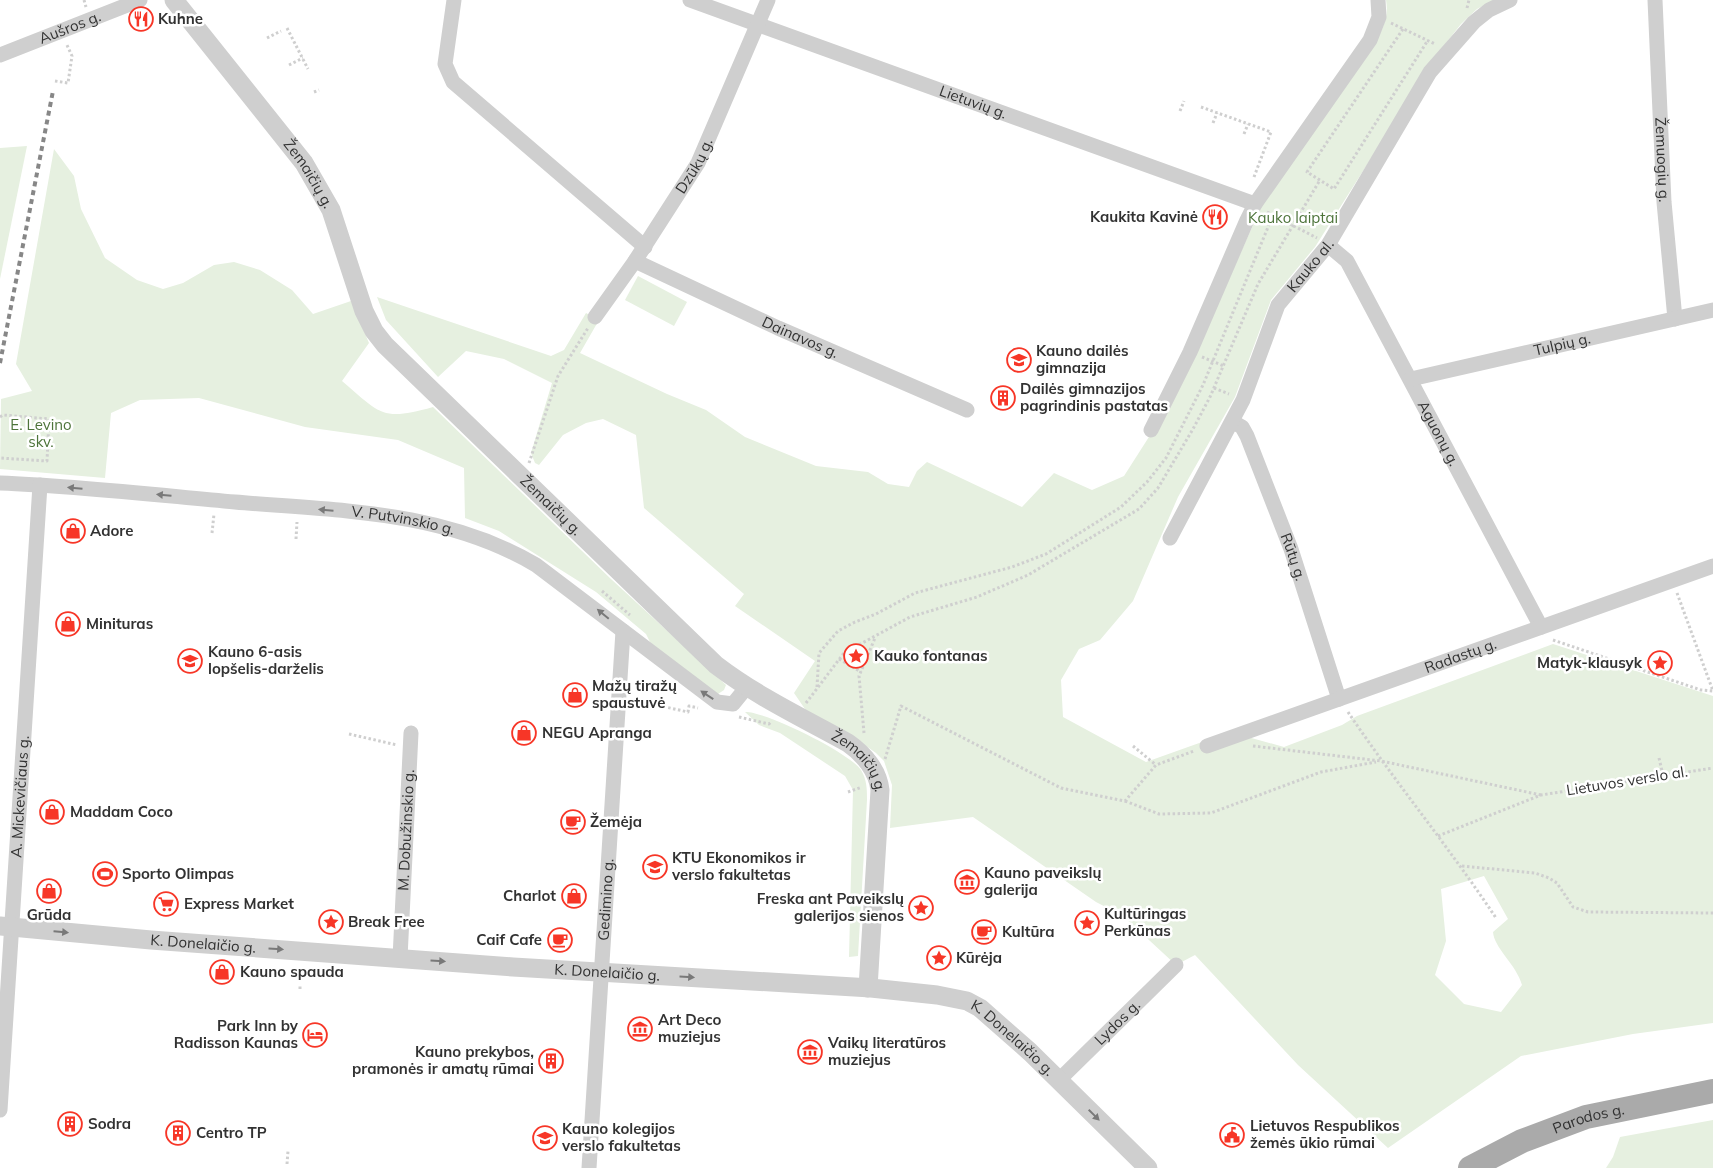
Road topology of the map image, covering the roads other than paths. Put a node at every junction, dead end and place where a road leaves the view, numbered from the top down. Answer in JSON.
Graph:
{"nodes":[{"id":1,"x":140,"y":0,"type":"edge"},
{"id":2,"x":454,"y":0,"type":"edge"},
{"id":3,"x":690,"y":0,"type":"edge"},
{"id":4,"x":768,"y":0,"type":"edge"},
{"id":5,"x":1378,"y":0,"type":"edge"},
{"id":6,"x":1510,"y":0,"type":"edge"},
{"id":7,"x":1655,"y":0,"type":"edge"},
{"id":8,"x":180,"y":2,"type":"edge"},
{"id":9,"x":756,"y":24,"type":"junction"},
{"id":10,"x":0,"y":55,"type":"edge"},
{"id":11,"x":1256,"y":204,"type":"junction"},
{"id":12,"x":1322,"y":241,"type":"junction"},
{"id":13,"x":645,"y":247,"type":"junction"},
{"id":14,"x":635,"y":261,"type":"junction"},
{"id":15,"x":1713,"y":310,"type":"edge"},
{"id":16,"x":595,"y":317,"type":"road end"},
{"id":17,"x":1675,"y":319,"type":"junction"},
{"id":18,"x":1411,"y":379,"type":"junction"},
{"id":19,"x":967,"y":410,"type":"dead end"},
{"id":20,"x":1233,"y":422,"type":"junction"},
{"id":21,"x":1151,"y":430,"type":"dead end"},
{"id":22,"x":0,"y":483,"type":"edge"},
{"id":23,"x":40,"y":485,"type":"junction"},
{"id":24,"x":1170,"y":538,"type":"dead end"},
{"id":25,"x":1713,"y":566,"type":"edge"},
{"id":26,"x":1541,"y":628,"type":"junction"},
{"id":27,"x":623,"y":631,"type":"junction"},
{"id":28,"x":746,"y":688,"type":"junction"},
{"id":29,"x":1339,"y":699,"type":"junction"},
{"id":30,"x":411,"y":740,"type":"road end"},
{"id":31,"x":1212,"y":744,"type":"road end"},
{"id":32,"x":6,"y":927,"type":"edge"},
{"id":33,"x":400,"y":958,"type":"junction"},
{"id":34,"x":1176,"y":965,"type":"dead end"},
{"id":35,"x":602,"y":972,"type":"junction"},
{"id":36,"x":868,"y":988,"type":"junction"},
{"id":37,"x":1059,"y":1080,"type":"junction"},
{"id":38,"x":1713,"y":1091,"type":"edge"},
{"id":39,"x":0,"y":1110,"type":"edge"},
{"id":40,"x":589,"y":1168,"type":"edge"},
{"id":41,"x":1148,"y":1168,"type":"edge"},
{"id":42,"x":1470,"y":1168,"type":"edge"}],
"edges":[{"from":1,"to":10,"type":"street","name":"Aušros g."},
{"from":2,"to":13,"type":"street"},
{"from":3,"to":9,"type":"street","name":"Lietuvių g."},
{"from":4,"to":9,"type":"street","name":"Dzūkų g."},
{"from":5,"to":11,"type":"street"},
{"from":6,"to":12,"type":"street","name":"Kauko al."},
{"from":7,"to":17,"type":"street","name":"Žemuogių g."},
{"from":8,"to":28,"type":"street","name":"Žemaičių g."},
{"from":9,"to":11,"type":"street","name":"Lietuvių g."},
{"from":9,"to":13,"type":"street","name":"Dzūkų g."},
{"from":11,"to":21,"type":"street"},
{"from":12,"to":18,"type":"street","name":"Aguonų g."},
{"from":12,"to":20,"type":"street","name":"Kauko al."},
{"from":13,"to":14,"type":"street","name":"Dzūkų g."},
{"from":14,"to":16,"type":"street","name":"Dzūkų g."},
{"from":14,"to":19,"type":"street","name":"Dainavos g."},
{"from":15,"to":17,"type":"street","name":"Tulpių g."},
{"from":17,"to":18,"type":"street","name":"Tulpių g."},
{"from":18,"to":26,"type":"street","name":"Aguonų g."},
{"from":20,"to":24,"type":"street","name":"Kauko al."},
{"from":20,"to":29,"type":"street","name":"Rūtų g."},
{"from":22,"to":23,"type":"street","name":"V. Putvinskio g."},
{"from":27,"to":23,"type":"street","name":"V. Putvinskio g.","one_way":true},
{"from":23,"to":32,"type":"street","name":"A. Mickevičiaus g."},
{"from":25,"to":26,"type":"street","name":"Radastų g."},
{"from":26,"to":29,"type":"street","name":"Radastų g."},
{"from":28,"to":27,"type":"street","name":"V. Putvinskio g.","one_way":true},
{"from":27,"to":35,"type":"street","name":"Gedimino g."},
{"from":28,"to":36,"type":"street","name":"Žemaičių g."},
{"from":29,"to":31,"type":"street","name":"Radastų g."},
{"from":30,"to":33,"type":"street","name":"M. Dobužinskio g."},
{"from":32,"to":33,"type":"street","name":"K. Donelaičio g.","one_way":true},
{"from":32,"to":39,"type":"street","name":"A. Mickevičiaus g."},
{"from":33,"to":35,"type":"street","name":"K. Donelaičio g.","one_way":true},
{"from":34,"to":37,"type":"street","name":"Lydos g."},
{"from":35,"to":36,"type":"street","name":"K. Donelaičio g.","one_way":true},
{"from":35,"to":40,"type":"street","name":"Gedimino g."},
{"from":36,"to":37,"type":"street","name":"K. Donelaičio g."},
{"from":37,"to":41,"type":"street","name":"K. Donelaičio g.","one_way":true},
{"from":38,"to":42,"type":"main road","name":"Parodos g."}]}
